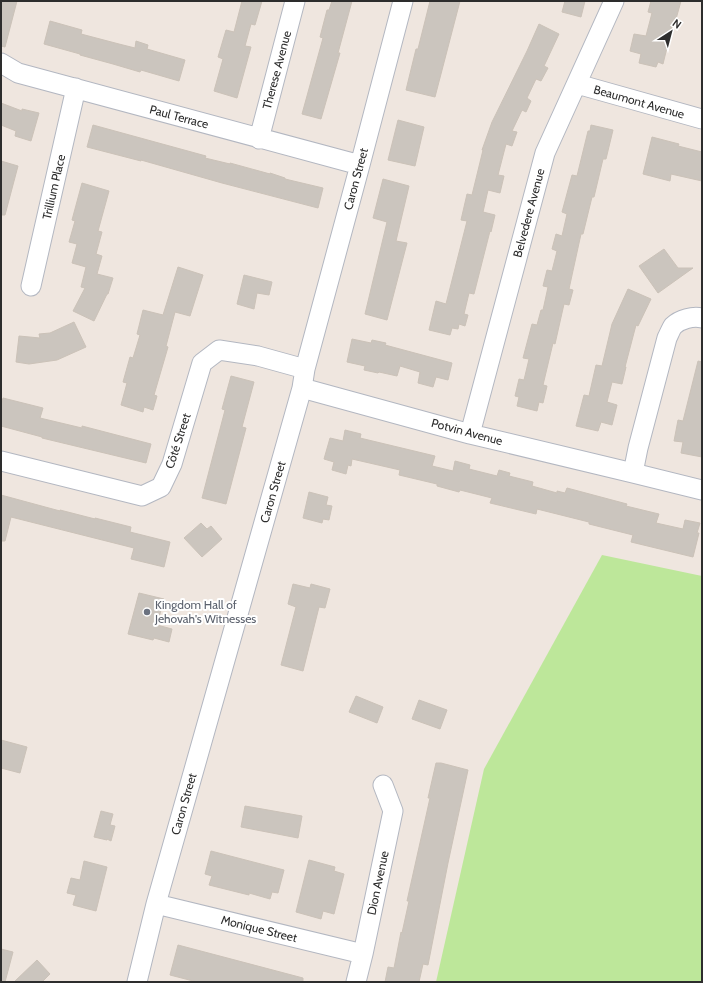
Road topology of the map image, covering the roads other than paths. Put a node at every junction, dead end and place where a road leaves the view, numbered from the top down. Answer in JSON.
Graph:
{"nodes":[{"id":1,"x":295,"y":1,"type":"edge"},
{"id":2,"x":403,"y":1,"type":"edge"},
{"id":3,"x":614,"y":1,"type":"edge"},
{"id":4,"x":1,"y":63,"type":"edge"},
{"id":5,"x":577,"y":84,"type":"junction"},
{"id":6,"x":76,"y":88,"type":"junction"},
{"id":7,"x":702,"y":119,"type":"edge"},
{"id":8,"x":259,"y":138,"type":"junction"},
{"id":9,"x":360,"y":165,"type":"junction"},
{"id":10,"x":32,"y":286,"type":"dead end"},
{"id":11,"x":702,"y":318,"type":"edge"},
{"id":12,"x":304,"y":378,"type":"junction"},
{"id":13,"x":470,"y":434,"type":"junction"},
{"id":14,"x":1,"y":461,"type":"edge"},
{"id":15,"x":633,"y":473,"type":"junction"},
{"id":16,"x":702,"y":490,"type":"edge"},
{"id":17,"x":383,"y":786,"type":"dead end"},
{"id":18,"x":156,"y":904,"type":"junction"},
{"id":19,"x":363,"y":954,"type":"junction"},
{"id":20,"x":137,"y":982,"type":"edge"},
{"id":21,"x":356,"y":982,"type":"edge"}],
"edges":[{"from":1,"to":8,"type":"street","name":"Therese Avenue"},
{"from":2,"to":9,"type":"street","name":"Caron Street"},
{"from":3,"to":5,"type":"street","name":"Belvedere Avenue"},
{"from":4,"to":6,"type":"street","name":"Paul Terrace"},
{"from":5,"to":7,"type":"street","name":"Beaumont Avenue"},
{"from":5,"to":13,"type":"street","name":"Belvedere Avenue"},
{"from":6,"to":8,"type":"street","name":"Paul Terrace"},
{"from":6,"to":10,"type":"street","name":"Trillium Place"},
{"from":8,"to":9,"type":"street","name":"Paul Terrace"},
{"from":9,"to":12,"type":"street","name":"Caron Street"},
{"from":11,"to":15,"type":"street"},
{"from":12,"to":13,"type":"street","name":"Potvin Avenue"},
{"from":12,"to":14,"type":"street","name":"Côté Street"},
{"from":12,"to":18,"type":"street","name":"Caron Street"},
{"from":13,"to":15,"type":"street","name":"Potvin Avenue"},
{"from":15,"to":16,"type":"street","name":"Potvin Avenue"},
{"from":17,"to":19,"type":"street","name":"Dion Avenue"},
{"from":18,"to":19,"type":"street","name":"Monique Street"},
{"from":18,"to":20,"type":"street","name":"Caron Street"},
{"from":19,"to":21,"type":"street","name":"Dion Avenue"}]}
